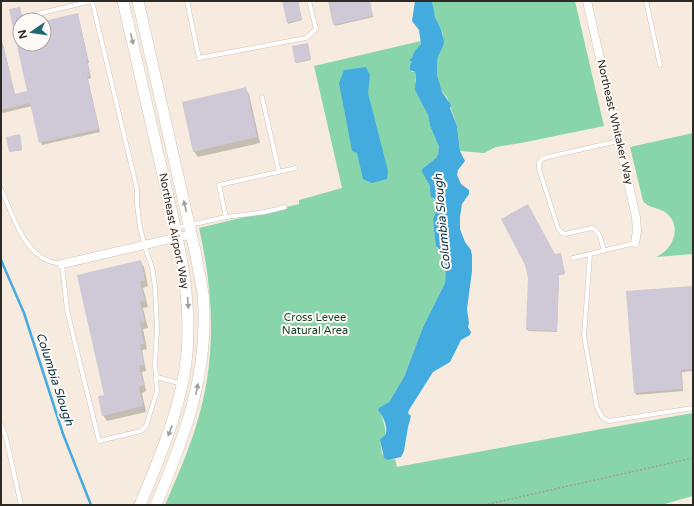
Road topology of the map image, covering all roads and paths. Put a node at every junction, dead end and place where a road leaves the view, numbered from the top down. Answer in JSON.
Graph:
{"nodes":[{"id":1,"x":123,"y":1,"type":"edge"},
{"id":2,"x":138,"y":1,"type":"edge"},
{"id":3,"x":187,"y":1,"type":"edge"},
{"id":4,"x":308,"y":1,"type":"edge"},
{"id":5,"x":587,"y":1,"type":"edge"},
{"id":6,"x":646,"y":1,"type":"edge"},
{"id":7,"x":46,"y":12,"type":"edge"},
{"id":8,"x":660,"y":65,"type":"dead end"},
{"id":9,"x":262,"y":97,"type":"dead end"},
{"id":10,"x":619,"y":140,"type":"junction"},
{"id":11,"x":296,"y":168,"type":"dead end"},
{"id":12,"x":279,"y":172,"type":"junction"},
{"id":13,"x":1,"y":189,"type":"edge"},
{"id":14,"x":285,"y":207,"type":"dead end"},
{"id":15,"x":226,"y":217,"type":"junction"},
{"id":16,"x":191,"y":230,"type":"junction"},
{"id":17,"x":176,"y":233,"type":"junction"},
{"id":18,"x":635,"y":243,"type":"joint"},
{"id":19,"x":144,"y":244,"type":"junction"},
{"id":20,"x":604,"y":250,"type":"junction"},
{"id":21,"x":590,"y":254,"type":"junction"},
{"id":22,"x":573,"y":258,"type":"dead end"},
{"id":23,"x":62,"y":264,"type":"junction"},
{"id":24,"x":157,"y":377,"type":"junction"},
{"id":25,"x":183,"y":384,"type":"junction"},
{"id":26,"x":693,"y":408,"type":"edge"},
{"id":27,"x":1,"y":424,"type":"edge"},
{"id":28,"x":693,"y":458,"type":"edge"},
{"id":29,"x":21,"y":505,"type":"edge"},
{"id":30,"x":140,"y":505,"type":"edge"},
{"id":31,"x":156,"y":505,"type":"edge"},
{"id":32,"x":484,"y":505,"type":"edge"}],
"edges":[{"from":1,"to":17,"type":"main road","name":"Northeast Airport Way","one_way":true},
{"from":16,"to":2,"type":"main road","name":"Northeast Airport Way","one_way":true},
{"from":3,"to":4,"type":"lane"},
{"from":5,"to":10,"type":"street","name":"Northeast Whitaker Way"},
{"from":6,"to":8,"type":"lane"},
{"from":7,"to":19,"type":"lane"},
{"from":9,"to":12,"type":"lane"},
{"from":10,"to":18,"type":"street","name":"Northeast Whitaker Way"},
{"from":10,"to":20,"type":"lane"},
{"from":11,"to":12,"type":"lane"},
{"from":12,"to":15,"type":"lane"},
{"from":13,"to":23,"type":"lane"},
{"from":14,"to":15,"type":"lane"},
{"from":15,"to":16,"type":"lane"},
{"from":16,"to":17,"type":"street"},
{"from":31,"to":16,"type":"main road","name":"Northeast Airport Way","one_way":true},
{"from":17,"to":19,"type":"street"},
{"from":17,"to":25,"type":"main road","name":"Northeast Airport Way","one_way":true},
{"from":18,"to":20,"type":"lane"},
{"from":19,"to":23,"type":"street"},
{"from":19,"to":24,"type":"lane"},
{"from":20,"to":21,"type":"lane"},
{"from":21,"to":22,"type":"lane"},
{"from":21,"to":26,"type":"lane"},
{"from":23,"to":24,"type":"lane"},
{"from":24,"to":25,"type":"lane"},
{"from":25,"to":30,"type":"main road","name":"Northeast Airport Way","one_way":true},
{"from":27,"to":29,"type":"lane"},
{"from":28,"to":32,"type":"path"}]}
